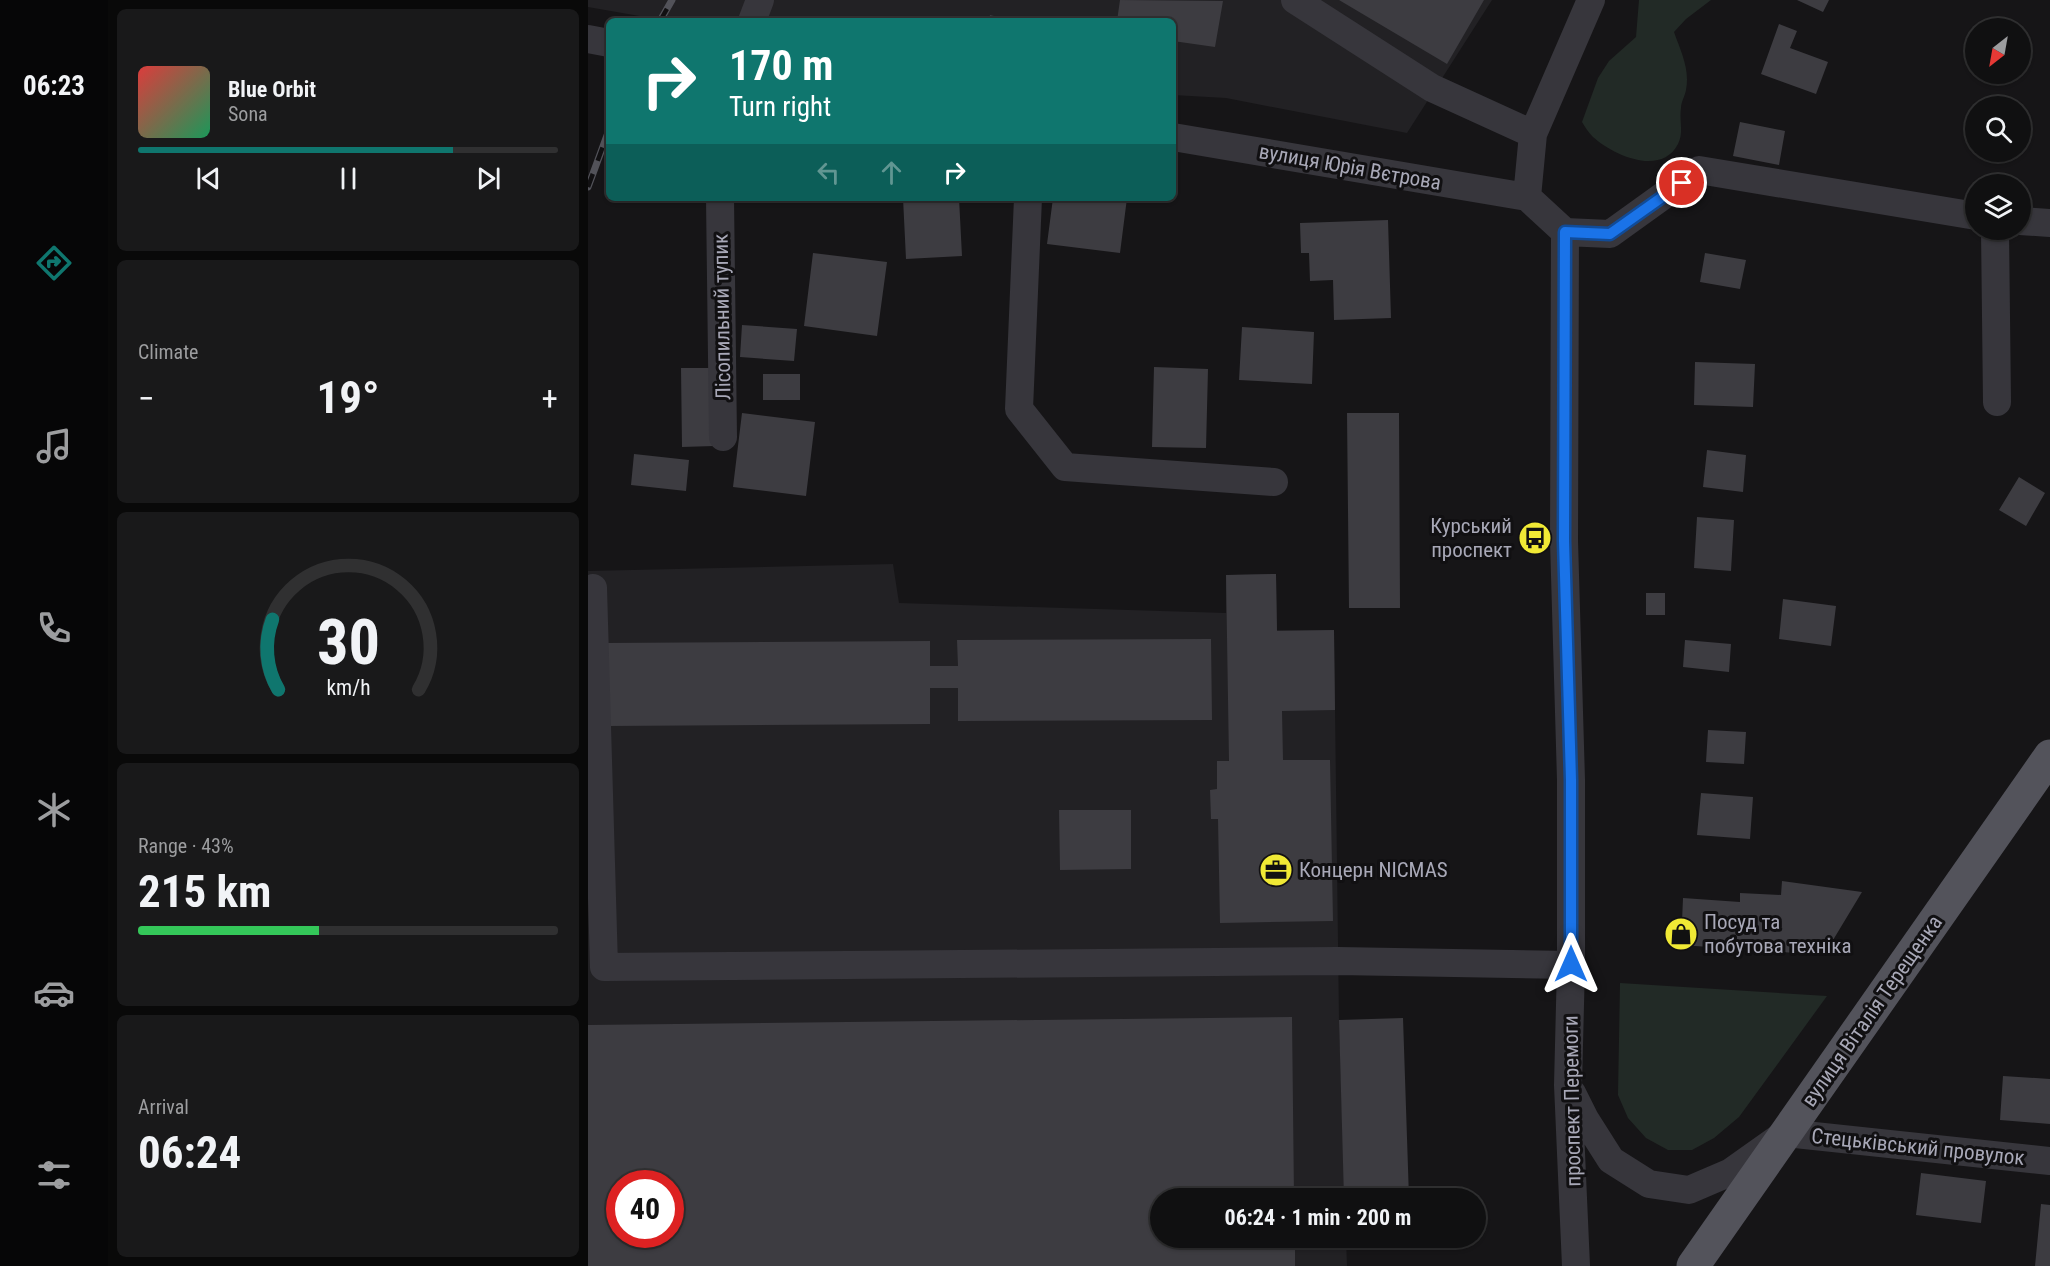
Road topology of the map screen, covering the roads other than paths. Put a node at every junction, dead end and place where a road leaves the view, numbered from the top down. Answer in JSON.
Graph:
{"nodes":[{"id":1,"x":760,"y":0,"type":"edge"},
{"id":2,"x":1295,"y":0,"type":"edge"},
{"id":3,"x":1591,"y":0,"type":"edge"},
{"id":4,"x":753,"y":18,"type":"edge"},
{"id":5,"x":588,"y":39,"type":"edge"},
{"id":6,"x":606,"y":42,"type":"edge"},
{"id":7,"x":1533,"y":134,"type":"junction"},
{"id":8,"x":1176,"y":138,"type":"edge"},
{"id":9,"x":1527,"y":197,"type":"junction"},
{"id":10,"x":720,"y":201,"type":"edge"},
{"id":11,"x":1028,"y":201,"type":"edge"},
{"id":12,"x":1965,"y":214,"type":"edge"},
{"id":13,"x":2031,"y":222,"type":"edge"},
{"id":14,"x":2050,"y":223,"type":"edge"},
{"id":15,"x":1565,"y":232,"type":"junction"},
{"id":16,"x":1995,"y":240,"type":"edge"},
{"id":17,"x":1997,"y":402,"type":"dead end"},
{"id":18,"x":723,"y":437,"type":"dead end"},
{"id":19,"x":1274,"y":482,"type":"dead end"},
{"id":20,"x":593,"y":588,"type":"dead end"},
{"id":21,"x":2050,"y":756,"type":"edge"},
{"id":22,"x":1571,"y":964,"type":"junction"},
{"id":23,"x":1568,"y":1085,"type":"junction"},
{"id":24,"x":1786,"y":1133,"type":"junction"},
{"id":25,"x":2050,"y":1161,"type":"edge"},
{"id":26,"x":1576,"y":1266,"type":"edge"},
{"id":27,"x":1693,"y":1266,"type":"edge"}],
"edges":[{"from":1,"to":4,"type":"street"},
{"from":2,"to":7,"type":"street"},
{"from":3,"to":7,"type":"street"},
{"from":5,"to":6,"type":"street"},
{"from":7,"to":9,"type":"street"},
{"from":8,"to":9,"type":"street","name":"вулиця Юрія Вєтрова"},
{"from":9,"to":15,"type":"street"},
{"from":10,"to":18,"type":"street","name":"Лісопильний тупик"},
{"from":11,"to":19,"type":"street"},
{"from":12,"to":15,"type":"street"},
{"from":13,"to":14,"type":"street"},
{"from":15,"to":22,"type":"street","name":"проспект Перемоги"},
{"from":16,"to":17,"type":"street"},
{"from":20,"to":22,"type":"street"},
{"from":21,"to":24,"type":"main road","name":"вулиця Віталія Терещенка"},
{"from":22,"to":23,"type":"street","name":"проспект Перемоги"},
{"from":23,"to":24,"type":"street"},
{"from":23,"to":26,"type":"street","name":"проспект Перемоги"},
{"from":24,"to":25,"type":"street","name":"Стецьківський провулок"},
{"from":24,"to":27,"type":"main road","name":"вулиця Віталія Терещенка"}]}
